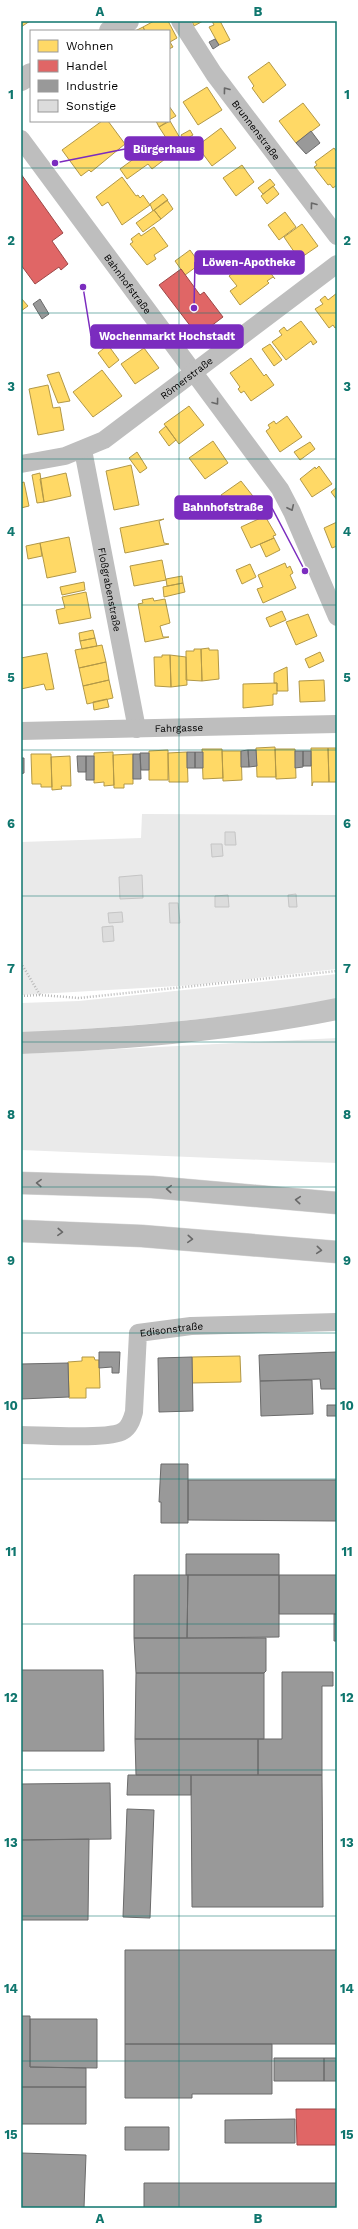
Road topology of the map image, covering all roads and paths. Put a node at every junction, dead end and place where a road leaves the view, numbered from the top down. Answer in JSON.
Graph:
{"nodes":[{"id":1,"x":128,"y":21,"type":"edge"},
{"id":2,"x":180,"y":21,"type":"edge"},
{"id":3,"x":112,"y":30,"type":"edge"},
{"id":4,"x":30,"y":75,"type":"edge"},
{"id":5,"x":21,"y":80,"type":"edge"},
{"id":6,"x":21,"y":139,"type":"edge"},
{"id":7,"x":337,"y":236,"type":"edge"},
{"id":8,"x":337,"y":264,"type":"edge"},
{"id":9,"x":192,"y":371,"type":"junction"},
{"id":10,"x":83,"y":450,"type":"junction"},
{"id":11,"x":21,"y":464,"type":"edge"},
{"id":12,"x":337,"y":617,"type":"edge"},
{"id":13,"x":337,"y":724,"type":"edge"},
{"id":14,"x":137,"y":728,"type":"junction"},
{"id":15,"x":21,"y":731,"type":"edge"},
{"id":16,"x":21,"y":963,"type":"edge"},
{"id":17,"x":337,"y":971,"type":"edge"},
{"id":18,"x":40,"y":995,"type":"junction"},
{"id":19,"x":21,"y":996,"type":"edge"},
{"id":20,"x":337,"y":1009,"type":"edge"},
{"id":21,"x":274,"y":1022,"type":"junction"},
{"id":22,"x":337,"y":1023,"type":"edge"},
{"id":23,"x":21,"y":1043,"type":"edge"},
{"id":24,"x":21,"y":1183,"type":"edge"},
{"id":25,"x":337,"y":1203,"type":"edge"},
{"id":26,"x":21,"y":1231,"type":"edge"},
{"id":27,"x":337,"y":1252,"type":"edge"},
{"id":28,"x":337,"y":1322,"type":"edge"},
{"id":29,"x":21,"y":1435,"type":"edge"}],
"edges":[{"from":1,"to":3,"type":"street"},
{"from":7,"to":2,"type":"street","name":"Brunnenstraße","one_way":true},
{"from":4,"to":5,"type":"street"},
{"from":6,"to":9,"type":"street","name":"Bahnhofstraße"},
{"from":8,"to":9,"type":"street","name":"Römerstraße"},
{"from":9,"to":10,"type":"street","name":"Römerstraße"},
{"from":9,"to":12,"type":"street","name":"Bahnhofstraße","one_way":true},
{"from":10,"to":11,"type":"street","name":"Römerstraße"},
{"from":10,"to":14,"type":"street","name":"Floßgrabenstraße"},
{"from":13,"to":14,"type":"street","name":"Fahrgasse"},
{"from":14,"to":15,"type":"street","name":"Fahrgasse"},
{"from":16,"to":18,"type":"path"},
{"from":17,"to":18,"type":"path"},
{"from":18,"to":19,"type":"path"},
{"from":20,"to":21,"type":"main road"},
{"from":21,"to":22,"type":"main road"},
{"from":21,"to":23,"type":"main road"},
{"from":25,"to":24,"type":"highway","one_way":true},
{"from":26,"to":27,"type":"highway","one_way":true},
{"from":28,"to":29,"type":"street","name":"Edisonstraße"}]}
